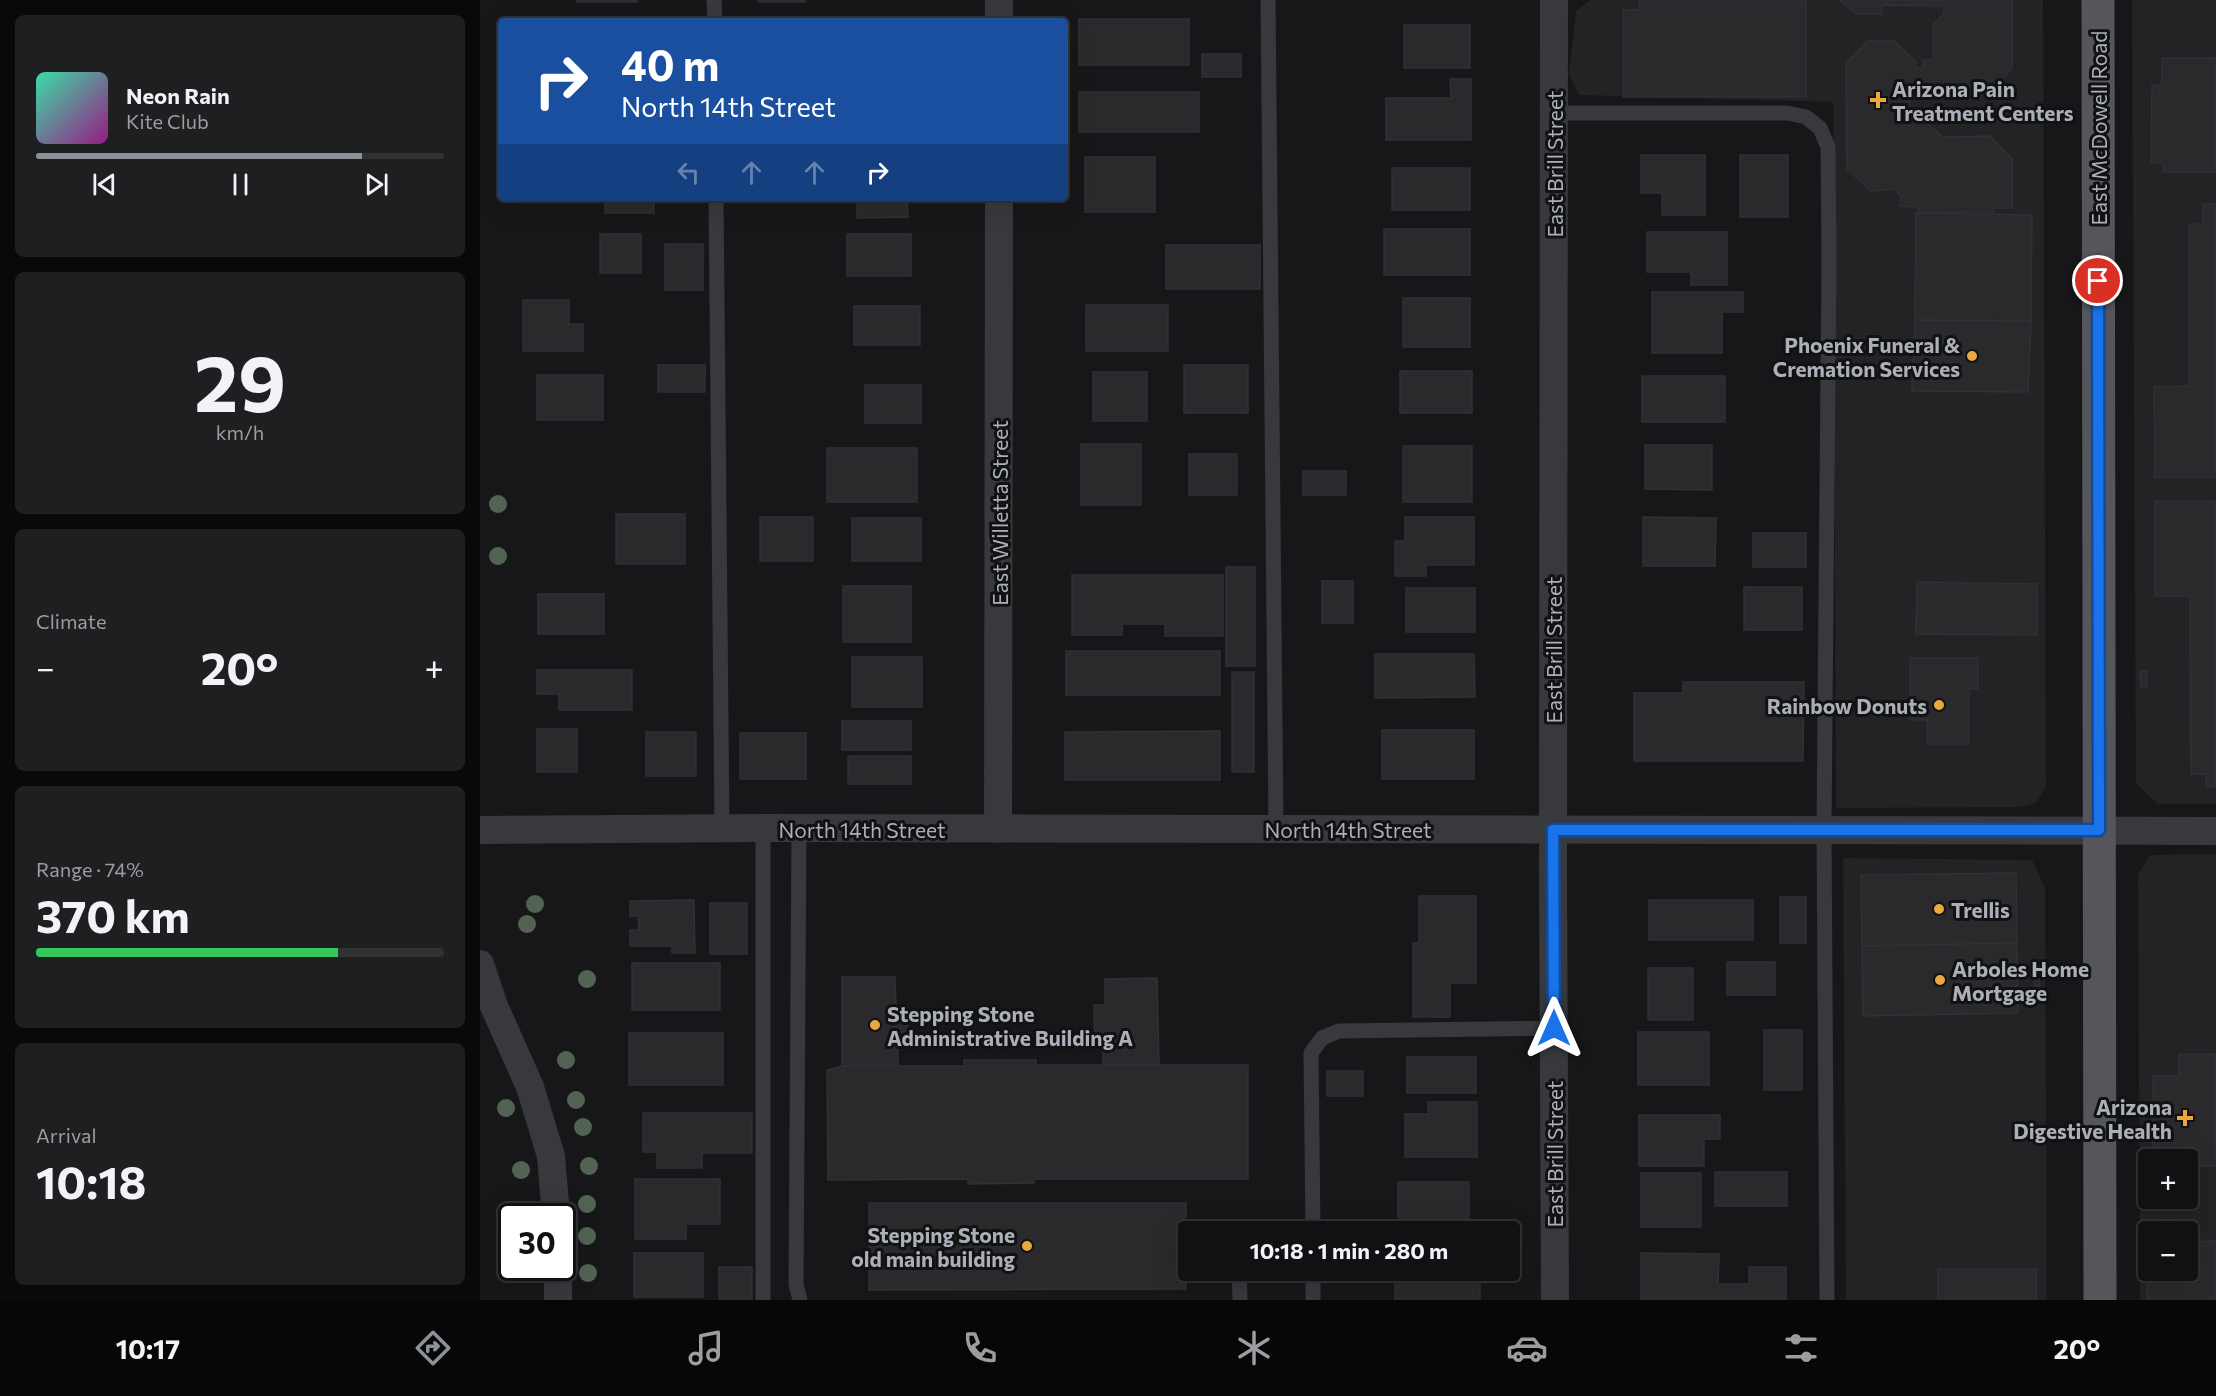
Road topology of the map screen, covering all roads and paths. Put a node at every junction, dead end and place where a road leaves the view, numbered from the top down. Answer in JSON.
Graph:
{"nodes":[{"id":1,"x":714,"y":0,"type":"edge"},
{"id":2,"x":999,"y":0,"type":"edge"},
{"id":3,"x":1268,"y":0,"type":"edge"},
{"id":4,"x":1554,"y":0,"type":"edge"},
{"id":5,"x":2098,"y":0,"type":"edge"},
{"id":6,"x":715,"y":18,"type":"edge"},
{"id":7,"x":999,"y":18,"type":"edge"},
{"id":8,"x":1554,"y":113,"type":"junction"},
{"id":9,"x":716,"y":201,"type":"edge"},
{"id":10,"x":999,"y":201,"type":"edge"},
{"id":11,"x":722,"y":828,"type":"junction"},
{"id":12,"x":763,"y":828,"type":"junction"},
{"id":13,"x":799,"y":829,"type":"junction"},
{"id":14,"x":999,"y":829,"type":"junction"},
{"id":15,"x":1276,"y":829,"type":"junction"},
{"id":16,"x":480,"y":830,"type":"edge"},
{"id":17,"x":1553,"y":830,"type":"junction"},
{"id":18,"x":1824,"y":830,"type":"junction"},
{"id":19,"x":2099,"y":830,"type":"junction"},
{"id":20,"x":2216,"y":831,"type":"edge"},
{"id":21,"x":480,"y":964,"type":"edge"},
{"id":22,"x":1554,"y":1028,"type":"junction"},
{"id":23,"x":555,"y":1203,"type":"edge"},
{"id":24,"x":1313,"y":1221,"type":"edge"},
{"id":25,"x":558,"y":1281,"type":"edge"},
{"id":26,"x":1239,"y":1281,"type":"edge"},
{"id":27,"x":1313,"y":1281,"type":"edge"},
{"id":28,"x":558,"y":1300,"type":"edge"},
{"id":29,"x":763,"y":1300,"type":"edge"},
{"id":30,"x":800,"y":1300,"type":"edge"},
{"id":31,"x":1240,"y":1300,"type":"edge"},
{"id":32,"x":1314,"y":1300,"type":"edge"},
{"id":33,"x":1555,"y":1300,"type":"edge"},
{"id":34,"x":1827,"y":1300,"type":"edge"},
{"id":35,"x":2100,"y":1300,"type":"edge"}],
"edges":[{"from":1,"to":6,"type":"lane"},
{"from":2,"to":7,"type":"street"},
{"from":3,"to":15,"type":"lane"},
{"from":4,"to":8,"type":"street","name":"East Brill Street"},
{"from":5,"to":19,"type":"main road","name":"East McDowell Road"},
{"from":8,"to":17,"type":"street","name":"East Brill Street"},
{"from":8,"to":18,"type":"lane"},
{"from":9,"to":11,"type":"lane"},
{"from":10,"to":14,"type":"street","name":"East Willetta Street"},
{"from":11,"to":12,"type":"street","name":"North 14th Street"},
{"from":11,"to":16,"type":"street","name":"North 14th Street"},
{"from":12,"to":13,"type":"street","name":"North 14th Street"},
{"from":12,"to":29,"type":"lane"},
{"from":13,"to":14,"type":"street","name":"North 14th Street"},
{"from":13,"to":30,"type":"lane"},
{"from":14,"to":15,"type":"street","name":"North 14th Street"},
{"from":15,"to":17,"type":"street","name":"North 14th Street"},
{"from":17,"to":18,"type":"street","name":"North 14th Street"},
{"from":17,"to":22,"type":"street","name":"East Brill Street"},
{"from":18,"to":19,"type":"street","name":"North 14th Street"},
{"from":18,"to":34,"type":"lane"},
{"from":19,"to":20,"type":"street","name":"North 14th Street"},
{"from":19,"to":35,"type":"main road","name":"East McDowell Road"},
{"from":21,"to":23,"type":"street"},
{"from":22,"to":24,"type":"lane"},
{"from":22,"to":33,"type":"street","name":"East Brill Street"},
{"from":25,"to":28,"type":"street"},
{"from":26,"to":31,"type":"lane"},
{"from":27,"to":32,"type":"lane"}]}
